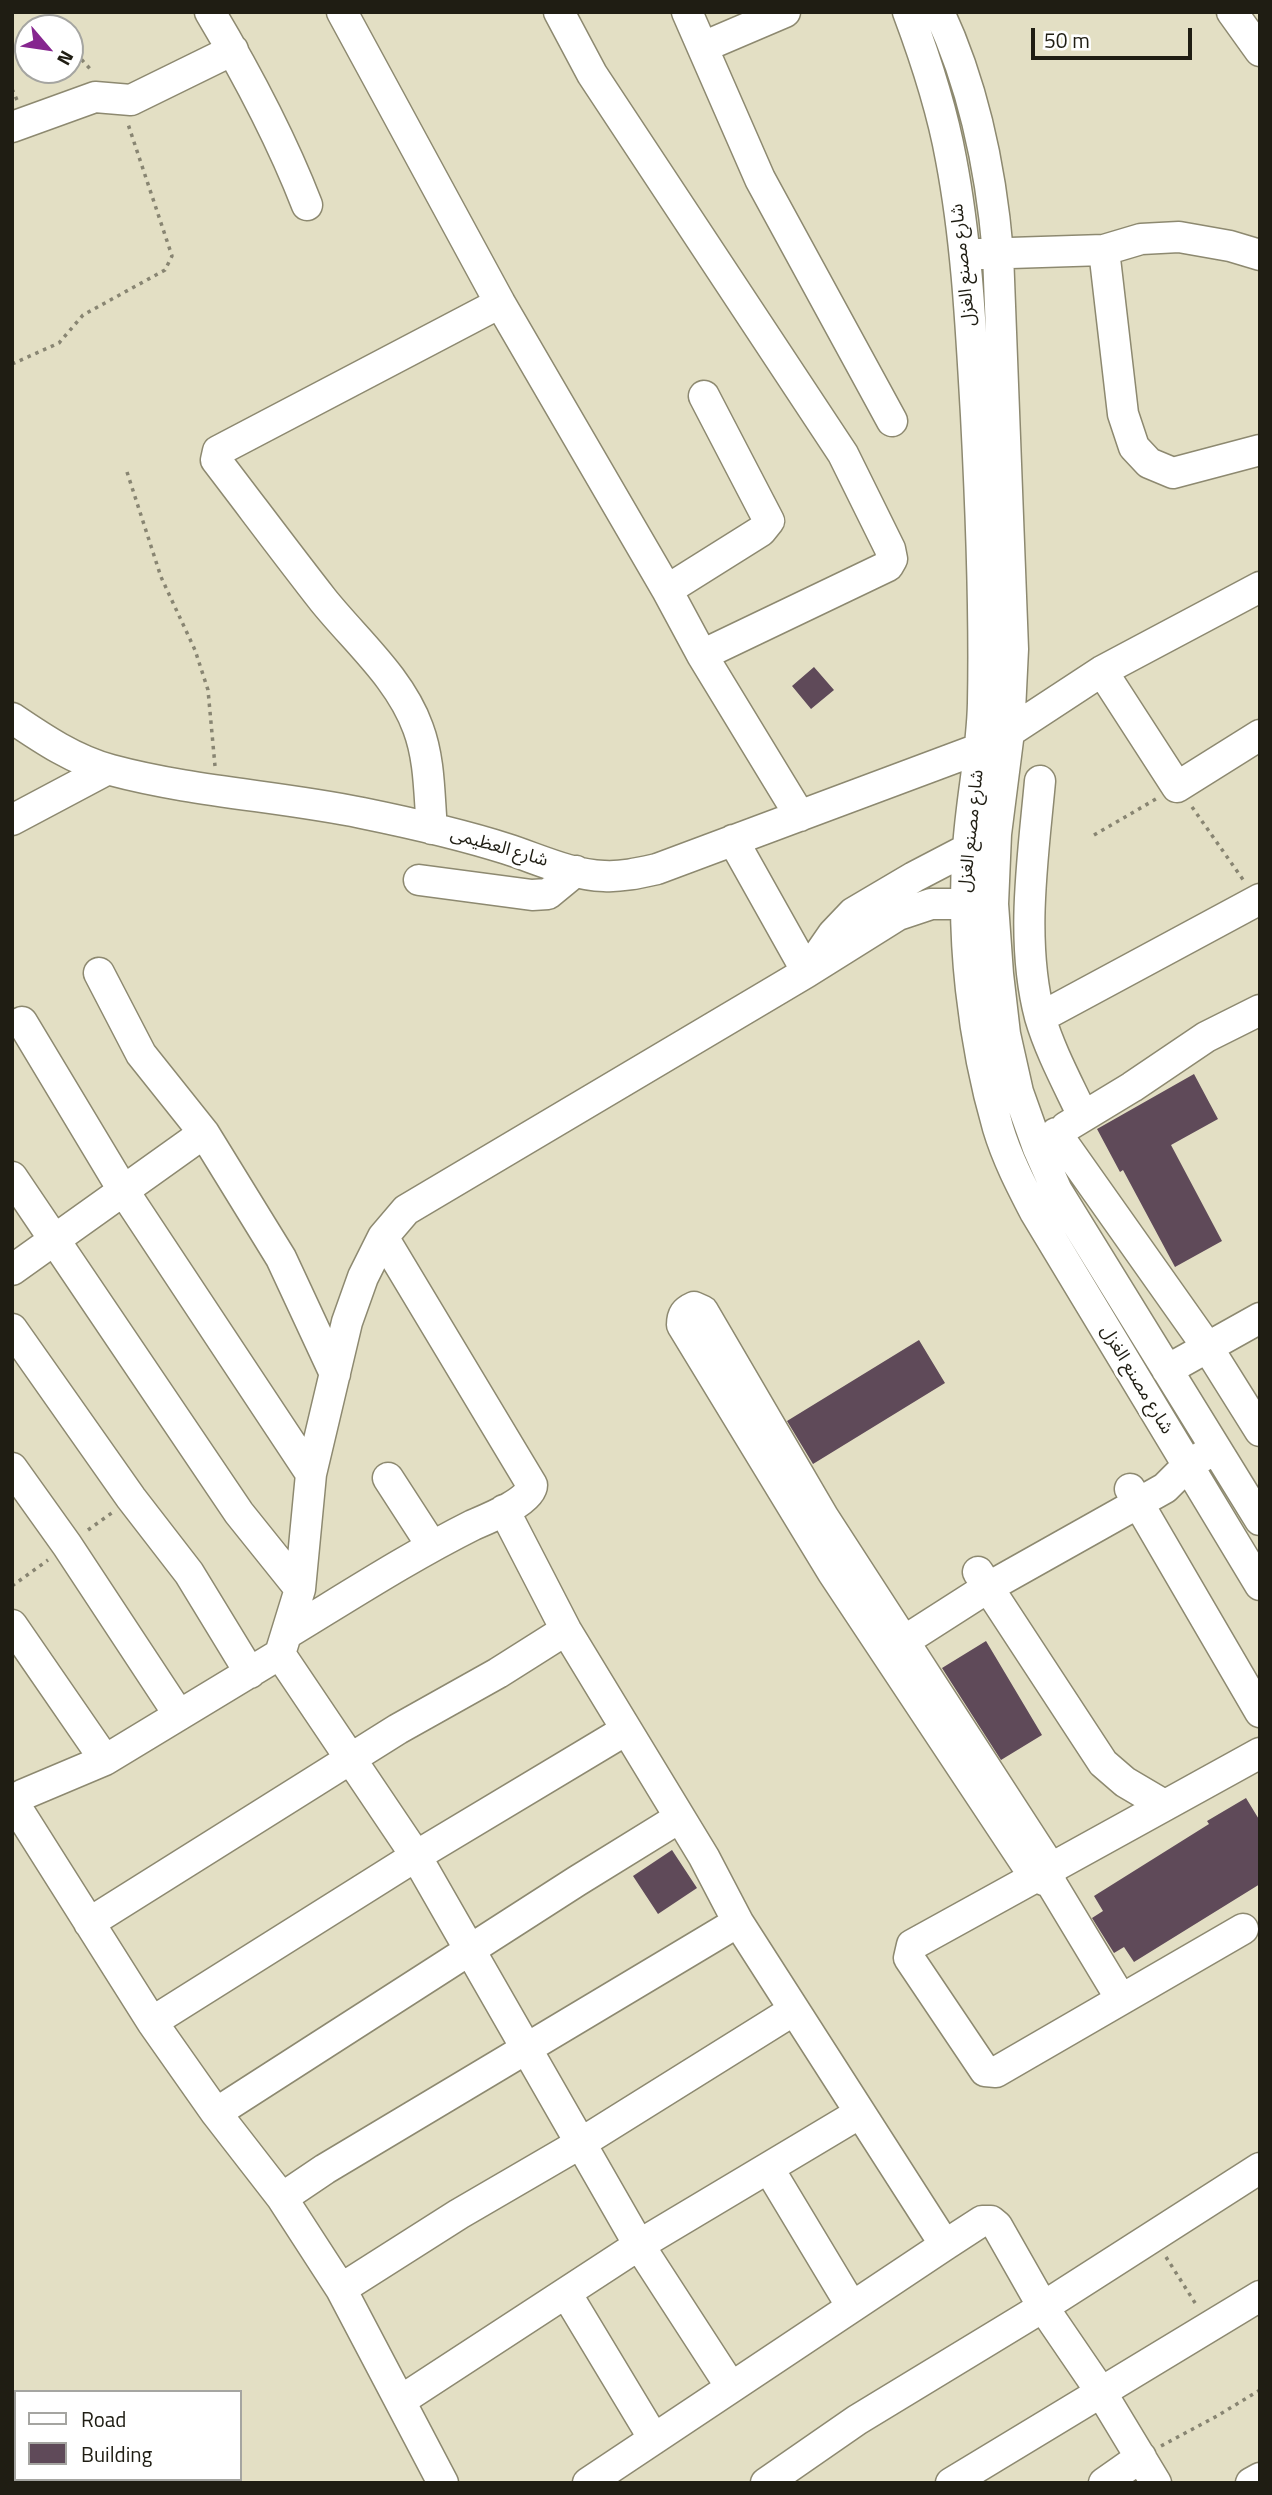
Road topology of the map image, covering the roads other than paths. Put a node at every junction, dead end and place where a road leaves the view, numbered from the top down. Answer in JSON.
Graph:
{"nodes":[{"id":1,"x":210,"y":12,"type":"edge"},
{"id":2,"x":342,"y":12,"type":"edge"},
{"id":3,"x":559,"y":12,"type":"edge"},
{"id":4,"x":687,"y":12,"type":"edge"},
{"id":5,"x":785,"y":12,"type":"edge"},
{"id":6,"x":908,"y":12,"type":"edge"},
{"id":7,"x":939,"y":12,"type":"edge"},
{"id":8,"x":1232,"y":12,"type":"edge"},
{"id":9,"x":704,"y":47,"type":"junction"},
{"id":10,"x":233,"y":50,"type":"junction"},
{"id":11,"x":1260,"y":51,"type":"edge"},
{"id":12,"x":12,"y":127,"type":"edge"},
{"id":13,"x":307,"y":205,"type":"dead end"},
{"id":14,"x":1104,"y":250,"type":"junction"},
{"id":15,"x":998,"y":253,"type":"junction"},
{"id":16,"x":965,"y":255,"type":"junction"},
{"id":17,"x":1260,"y":255,"type":"edge"},
{"id":18,"x":500,"y":303,"type":"junction"},
{"id":19,"x":704,"y":397,"type":"dead end"},
{"id":20,"x":892,"y":421,"type":"dead end"},
{"id":21,"x":1260,"y":450,"type":"edge"},
{"id":22,"x":1260,"y":587,"type":"edge"},
{"id":23,"x":667,"y":590,"type":"junction"},
{"id":24,"x":702,"y":655,"type":"junction"},
{"id":25,"x":1102,"y":671,"type":"junction"},
{"id":26,"x":12,"y":718,"type":"edge"},
{"id":27,"x":1009,"y":732,"type":"junction"},
{"id":28,"x":1260,"y":735,"type":"edge"},
{"id":29,"x":981,"y":748,"type":"junction"},
{"id":30,"x":108,"y":769,"type":"junction"},
{"id":31,"x":1040,"y":781,"type":"dead end"},
{"id":32,"x":800,"y":816,"type":"junction"},
{"id":33,"x":12,"y":820,"type":"edge"},
{"id":34,"x":432,"y":828,"type":"junction"},
{"id":35,"x":996,"y":834,"type":"junction"},
{"id":36,"x":733,"y":840,"type":"junction"},
{"id":37,"x":968,"y":848,"type":"junction"},
{"id":38,"x":576,"y":871,"type":"junction"},
{"id":39,"x":419,"y":880,"type":"dead end"},
{"id":40,"x":1259,"y":901,"type":"edge"},
{"id":41,"x":979,"y":904,"type":"junction"},
{"id":42,"x":807,"y":972,"type":"junction"},
{"id":43,"x":99,"y":973,"type":"dead end"},
{"id":44,"x":1260,"y":1010,"type":"edge"},
{"id":45,"x":1041,"y":1017,"type":"junction"},
{"id":46,"x":22,"y":1022,"type":"dead end"},
{"id":47,"x":1083,"y":1116,"type":"junction"},
{"id":48,"x":204,"y":1133,"type":"junction"},
{"id":49,"x":1047,"y":1140,"type":"junction"},
{"id":50,"x":12,"y":1177,"type":"edge"},
{"id":51,"x":123,"y":1190,"type":"junction"},
{"id":52,"x":383,"y":1237,"type":"junction"},
{"id":53,"x":56,"y":1240,"type":"junction"},
{"id":54,"x":12,"y":1270,"type":"edge"},
{"id":55,"x":1260,"y":1318,"type":"edge"},
{"id":56,"x":12,"y":1329,"type":"edge"},
{"id":57,"x":1208,"y":1348,"type":"junction"},
{"id":58,"x":1167,"y":1370,"type":"junction"},
{"id":59,"x":335,"y":1374,"type":"junction"},
{"id":60,"x":1260,"y":1431,"type":"edge"},
{"id":61,"x":1215,"y":1448,"type":"junction"},
{"id":62,"x":1187,"y":1466,"type":"junction"},
{"id":63,"x":12,"y":1468,"type":"edge"},
{"id":64,"x":311,"y":1474,"type":"junction"},
{"id":65,"x":388,"y":1478,"type":"dead end"},
{"id":66,"x":1134,"y":1496,"type":"junction"},
{"id":67,"x":504,"y":1510,"type":"junction"},
{"id":68,"x":1260,"y":1520,"type":"edge"},
{"id":69,"x":432,"y":1546,"type":"junction"},
{"id":70,"x":982,"y":1580,"type":"junction"},
{"id":71,"x":1260,"y":1584,"type":"edge"},
{"id":72,"x":300,"y":1589,"type":"junction"},
{"id":73,"x":12,"y":1625,"type":"edge"},
{"id":74,"x":566,"y":1630,"type":"junction"},
{"id":75,"x":889,"y":1638,"type":"junction"},
{"id":76,"x":284,"y":1643,"type":"junction"},
{"id":77,"x":250,"y":1673,"type":"junction"},
{"id":78,"x":1260,"y":1712,"type":"edge"},
{"id":79,"x":179,"y":1715,"type":"junction"},
{"id":80,"x":626,"y":1730,"type":"junction"},
{"id":81,"x":1260,"y":1753,"type":"edge"},
{"id":82,"x":352,"y":1759,"type":"junction"},
{"id":83,"x":105,"y":1760,"type":"junction"},
{"id":84,"x":1164,"y":1805,"type":"junction"},
{"id":85,"x":679,"y":1818,"type":"junction"},
{"id":86,"x":416,"y":1856,"type":"junction"},
{"id":87,"x":1045,"y":1875,"type":"junction"},
{"id":88,"x":738,"y":1922,"type":"junction"},
{"id":89,"x":89,"y":1923,"type":"junction"},
{"id":90,"x":1243,"y":1929,"type":"dead end"},
{"id":91,"x":470,"y":1950,"type":"junction"},
{"id":92,"x":1121,"y":1999,"type":"junction"},
{"id":93,"x":794,"y":2010,"type":"junction"},
{"id":94,"x":152,"y":2022,"type":"junction"},
{"id":95,"x":527,"y":2049,"type":"junction"},
{"id":96,"x":216,"y":2113,"type":"junction"},
{"id":97,"x":860,"y":2113,"type":"junction"},
{"id":98,"x":582,"y":2143,"type":"junction"},
{"id":99,"x":1260,"y":2168,"type":"edge"},
{"id":100,"x":769,"y":2169,"type":"junction"},
{"id":101,"x":282,"y":2198,"type":"junction"},
{"id":102,"x":639,"y":2245,"type":"junction"},
{"id":103,"x":945,"y":2245,"type":"junction"},
{"id":104,"x":341,"y":2288,"type":"junction"},
{"id":105,"x":565,"y":2293,"type":"junction"},
{"id":106,"x":1260,"y":2296,"type":"edge"},
{"id":107,"x":852,"y":2306,"type":"junction"},
{"id":108,"x":1044,"y":2306,"type":"junction"},
{"id":109,"x":731,"y":2387,"type":"junction"},
{"id":110,"x":1101,"y":2392,"type":"junction"},
{"id":111,"x":400,"y":2401,"type":"junction"},
{"id":112,"x":654,"y":2439,"type":"junction"},
{"id":113,"x":1141,"y":2457,"type":"junction"},
{"id":114,"x":1260,"y":2479,"type":"edge"},
{"id":115,"x":443,"y":2483,"type":"edge"},
{"id":116,"x":588,"y":2483,"type":"edge"},
{"id":117,"x":766,"y":2483,"type":"edge"},
{"id":118,"x":951,"y":2483,"type":"edge"},
{"id":119,"x":1104,"y":2483,"type":"edge"},
{"id":120,"x":1156,"y":2483,"type":"edge"},
{"id":121,"x":1251,"y":2483,"type":"edge"}],
"edges":[{"from":1,"to":10,"type":"street"},
{"from":2,"to":18,"type":"street"},
{"from":3,"to":24,"type":"street"},
{"from":4,"to":9,"type":"street"},
{"from":5,"to":9,"type":"street"},
{"from":6,"to":16,"type":"street","name":"شارع مصنع الغزل"},
{"from":7,"to":15,"type":"street","name":"شارع مصنع الغزل"},
{"from":8,"to":11,"type":"street"},
{"from":9,"to":20,"type":"street"},
{"from":10,"to":12,"type":"street"},
{"from":10,"to":13,"type":"street"},
{"from":14,"to":15,"type":"street"},
{"from":14,"to":17,"type":"street"},
{"from":14,"to":21,"type":"street"},
{"from":15,"to":16,"type":"street"},
{"from":15,"to":27,"type":"street","name":"شارع مصنع الغزل"},
{"from":16,"to":29,"type":"street","name":"شارع مصنع الغزل"},
{"from":18,"to":23,"type":"street"},
{"from":18,"to":34,"type":"street"},
{"from":19,"to":23,"type":"street"},
{"from":22,"to":25,"type":"street"},
{"from":23,"to":24,"type":"street"},
{"from":24,"to":32,"type":"street"},
{"from":25,"to":27,"type":"street"},
{"from":25,"to":28,"type":"street"},
{"from":26,"to":30,"type":"street","name":"شارع العظيمى"},
{"from":27,"to":35,"type":"street","name":"شارع مصنع الغزل"},
{"from":29,"to":32,"type":"street","name":"شارع العظيمى"},
{"from":29,"to":37,"type":"street","name":"شارع مصنع الغزل"},
{"from":30,"to":33,"type":"street"},
{"from":30,"to":34,"type":"street","name":"شارع العظيمى"},
{"from":31,"to":45,"type":"street"},
{"from":32,"to":36,"type":"street","name":"شارع العظيمى"},
{"from":34,"to":38,"type":"street","name":"شارع العظيمى"},
{"from":35,"to":37,"type":"street"},
{"from":35,"to":41,"type":"street","name":"شارع مصنع الغزل"},
{"from":36,"to":38,"type":"street","name":"شارع العظيمى"},
{"from":36,"to":42,"type":"street"},
{"from":37,"to":41,"type":"street","name":"شارع مصنع الغزل"},
{"from":37,"to":42,"type":"street"},
{"from":38,"to":39,"type":"street"},
{"from":40,"to":45,"type":"street"},
{"from":41,"to":42,"type":"street"},
{"from":41,"to":49,"type":"street","name":"شارع مصنع الغزل"},
{"from":41,"to":62,"type":"street","name":"شارع مصنع الغزل"},
{"from":42,"to":52,"type":"street"},
{"from":43,"to":48,"type":"street"},
{"from":44,"to":47,"type":"street"},
{"from":45,"to":47,"type":"street"},
{"from":46,"to":51,"type":"street"},
{"from":47,"to":49,"type":"street"},
{"from":48,"to":51,"type":"street"},
{"from":48,"to":59,"type":"street"},
{"from":49,"to":57,"type":"street"},
{"from":49,"to":58,"type":"street","name":"شارع مصنع الغزل"},
{"from":50,"to":53,"type":"street"},
{"from":51,"to":53,"type":"street"},
{"from":51,"to":64,"type":"street"},
{"from":52,"to":59,"type":"street"},
{"from":52,"to":67,"type":"street"},
{"from":53,"to":54,"type":"street"},
{"from":53,"to":72,"type":"street"},
{"from":55,"to":57,"type":"street"},
{"from":56,"to":77,"type":"street"},
{"from":57,"to":58,"type":"street"},
{"from":57,"to":60,"type":"street"},
{"from":58,"to":61,"type":"street","name":"شارع مصنع الغزل"},
{"from":59,"to":64,"type":"street"},
{"from":61,"to":62,"type":"street"},
{"from":61,"to":68,"type":"street","name":"شارع مصنع الغزل"},
{"from":62,"to":66,"type":"street"},
{"from":62,"to":71,"type":"street","name":"شارع مصنع الغزل"},
{"from":63,"to":79,"type":"street"},
{"from":64,"to":72,"type":"street"},
{"from":65,"to":69,"type":"street"},
{"from":66,"to":70,"type":"street"},
{"from":66,"to":78,"type":"street"},
{"from":67,"to":69,"type":"street"},
{"from":67,"to":74,"type":"street"},
{"from":69,"to":76,"type":"street"},
{"from":70,"to":75,"type":"street"},
{"from":70,"to":84,"type":"street"},
{"from":72,"to":76,"type":"street"},
{"from":73,"to":83,"type":"street"},
{"from":74,"to":80,"type":"street"},
{"from":74,"to":82,"type":"street"},
{"from":75,"to":75,"type":"street"},
{"from":75,"to":87,"type":"street"},
{"from":76,"to":77,"type":"street"},
{"from":76,"to":82,"type":"street"},
{"from":77,"to":79,"type":"street"},
{"from":79,"to":83,"type":"street"},
{"from":80,"to":85,"type":"street"},
{"from":80,"to":86,"type":"street"},
{"from":81,"to":84,"type":"street"},
{"from":82,"to":86,"type":"street"},
{"from":82,"to":89,"type":"street"},
{"from":83,"to":89,"type":"street"},
{"from":84,"to":87,"type":"street"},
{"from":85,"to":88,"type":"street"},
{"from":85,"to":91,"type":"street"},
{"from":86,"to":91,"type":"street"},
{"from":86,"to":94,"type":"street"},
{"from":87,"to":92,"type":"street"},
{"from":87,"to":92,"type":"street"},
{"from":88,"to":93,"type":"street"},
{"from":88,"to":95,"type":"street"},
{"from":89,"to":94,"type":"street"},
{"from":90,"to":92,"type":"street"},
{"from":91,"to":95,"type":"street"},
{"from":91,"to":96,"type":"street"},
{"from":93,"to":97,"type":"street"},
{"from":93,"to":98,"type":"street"},
{"from":94,"to":96,"type":"street"},
{"from":95,"to":98,"type":"street"},
{"from":95,"to":101,"type":"street"},
{"from":96,"to":101,"type":"street"},
{"from":97,"to":100,"type":"street"},
{"from":97,"to":103,"type":"street"},
{"from":98,"to":102,"type":"street"},
{"from":98,"to":104,"type":"street"},
{"from":99,"to":108,"type":"street"},
{"from":100,"to":102,"type":"street"},
{"from":100,"to":107,"type":"street"},
{"from":101,"to":104,"type":"street"},
{"from":102,"to":105,"type":"street"},
{"from":102,"to":109,"type":"street"},
{"from":103,"to":107,"type":"street"},
{"from":103,"to":108,"type":"street"},
{"from":104,"to":111,"type":"street"},
{"from":105,"to":111,"type":"street"},
{"from":105,"to":112,"type":"street"},
{"from":106,"to":110,"type":"street"},
{"from":107,"to":109,"type":"street"},
{"from":108,"to":110,"type":"street"},
{"from":108,"to":117,"type":"street"},
{"from":109,"to":112,"type":"street"},
{"from":110,"to":113,"type":"street"},
{"from":110,"to":118,"type":"street"},
{"from":111,"to":115,"type":"street"},
{"from":112,"to":116,"type":"street"},
{"from":113,"to":119,"type":"street"},
{"from":113,"to":120,"type":"street"},
{"from":114,"to":121,"type":"street"}]}
